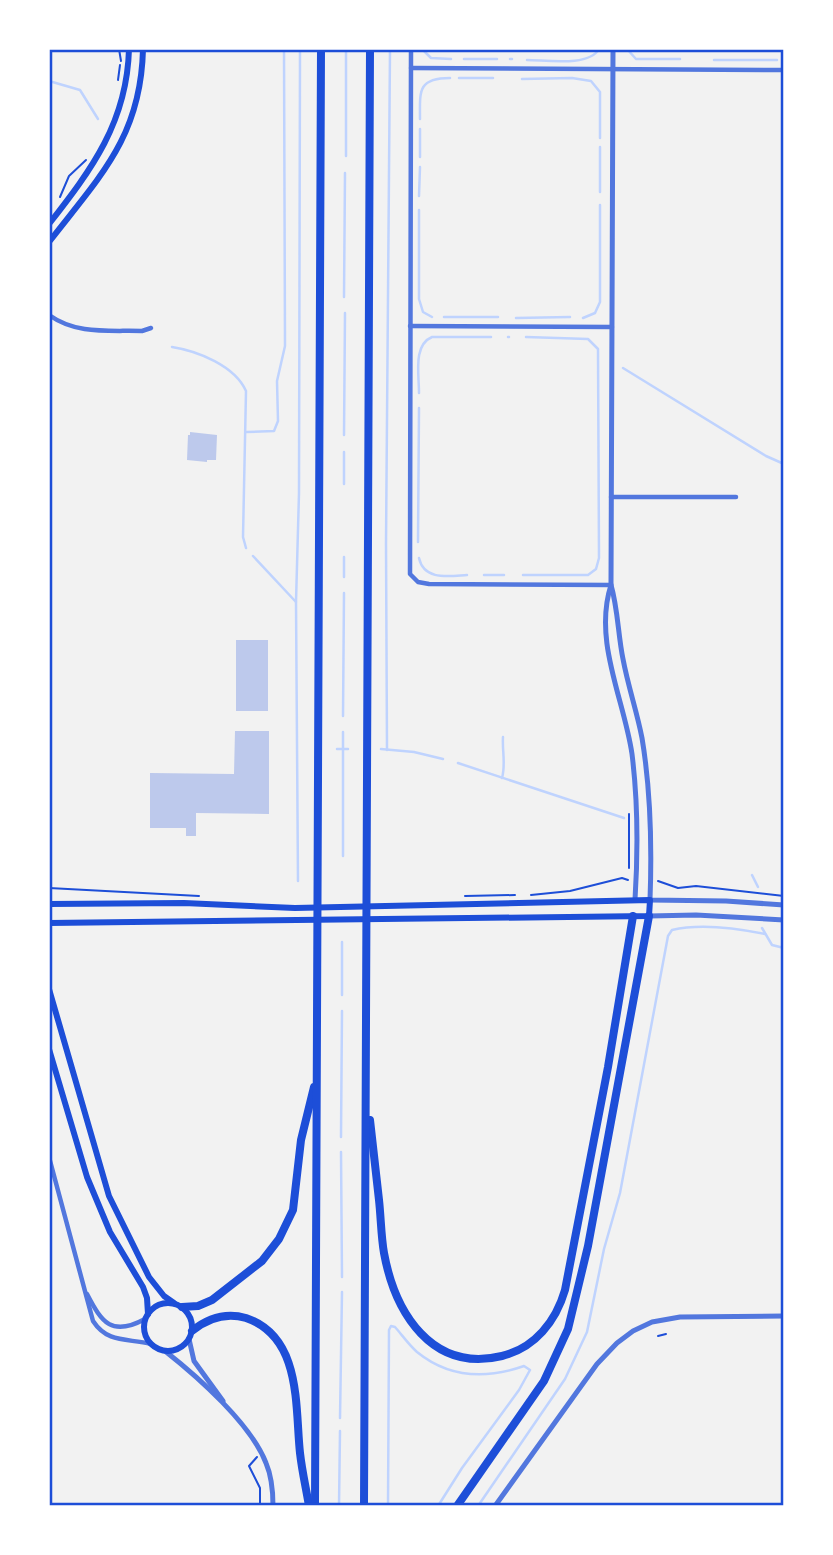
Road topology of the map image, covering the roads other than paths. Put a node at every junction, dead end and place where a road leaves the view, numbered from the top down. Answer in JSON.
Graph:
{"nodes":[{"id":1,"x":129,"y":49,"type":"edge"},
{"id":2,"x":143,"y":49,"type":"edge"},
{"id":3,"x":321,"y":49,"type":"edge"},
{"id":4,"x":370,"y":49,"type":"edge"},
{"id":5,"x":411,"y":49,"type":"edge"},
{"id":6,"x":613,"y":49,"type":"edge"},
{"id":7,"x":411,"y":68,"type":"junction"},
{"id":8,"x":613,"y":69,"type":"junction"},
{"id":9,"x":784,"y":70,"type":"edge"},
{"id":10,"x":49,"y":224,"type":"edge"},
{"id":11,"x":49,"y":242,"type":"edge"},
{"id":12,"x":49,"y":315,"type":"edge"},
{"id":13,"x":410,"y":326,"type":"junction"},
{"id":14,"x":612,"y":327,"type":"junction"},
{"id":15,"x":152,"y":328,"type":"dead end"},
{"id":16,"x":611,"y":497,"type":"junction"},
{"id":17,"x":736,"y":497,"type":"dead end"},
{"id":18,"x":611,"y":585,"type":"junction"},
{"id":19,"x":49,"y":897,"type":"edge"},
{"id":20,"x":635,"y":900,"type":"junction"},
{"id":21,"x":650,"y":900,"type":"junction"},
{"id":22,"x":49,"y":904,"type":"edge"},
{"id":23,"x":59,"y":904,"type":"junction"},
{"id":24,"x":784,"y":905,"type":"edge"},
{"id":25,"x":634,"y":916,"type":"junction"},
{"id":26,"x":649,"y":916,"type":"junction"},
{"id":27,"x":784,"y":920,"type":"edge"},
{"id":28,"x":49,"y":923,"type":"edge"},
{"id":29,"x":49,"y":989,"type":"edge"},
{"id":30,"x":49,"y":1049,"type":"edge"},
{"id":31,"x":317,"y":1070,"type":"junction"},
{"id":32,"x":366,"y":1086,"type":"junction"},
{"id":33,"x":49,"y":1157,"type":"edge"},
{"id":34,"x":84,"y":1287,"type":"junction"},
{"id":35,"x":178,"y":1305,"type":"junction"},
{"id":36,"x":784,"y":1316,"type":"edge"},
{"id":37,"x":146,"y":1317,"type":"junction"},
{"id":38,"x":190,"y":1335,"type":"junction"},
{"id":39,"x":151,"y":1344,"type":"junction"},
{"id":40,"x":165,"y":1351,"type":"junction"},
{"id":41,"x":233,"y":1415,"type":"junction"},
{"id":42,"x":273,"y":1506,"type":"edge"},
{"id":43,"x":309,"y":1506,"type":"edge"},
{"id":44,"x":315,"y":1506,"type":"edge"},
{"id":45,"x":364,"y":1506,"type":"edge"},
{"id":46,"x":457,"y":1506,"type":"edge"},
{"id":47,"x":495,"y":1506,"type":"edge"}],
"edges":[{"from":1,"to":10,"type":"main road"},
{"from":2,"to":11,"type":"main road"},
{"from":3,"to":31,"type":"highway"},
{"from":4,"to":32,"type":"highway"},
{"from":5,"to":7,"type":"street"},
{"from":6,"to":8,"type":"street"},
{"from":7,"to":8,"type":"street"},
{"from":7,"to":13,"type":"street"},
{"from":8,"to":9,"type":"street"},
{"from":8,"to":14,"type":"street"},
{"from":12,"to":15,"type":"street"},
{"from":13,"to":14,"type":"street"},
{"from":13,"to":18,"type":"street"},
{"from":14,"to":16,"type":"street"},
{"from":16,"to":17,"type":"street"},
{"from":16,"to":18,"type":"street"},
{"from":18,"to":20,"type":"street"},
{"from":18,"to":21,"type":"street"},
{"from":19,"to":23,"type":"main road"},
{"from":20,"to":21,"type":"main road"},
{"from":20,"to":23,"type":"main road"},
{"from":20,"to":25,"type":"main road"},
{"from":21,"to":24,"type":"street"},
{"from":21,"to":26,"type":"main road"},
{"from":22,"to":23,"type":"main road"},
{"from":25,"to":26,"type":"main road"},
{"from":25,"to":28,"type":"main road"},
{"from":25,"to":32,"type":"highway"},
{"from":26,"to":27,"type":"street"},
{"from":26,"to":46,"type":"highway"},
{"from":29,"to":35,"type":"main road"},
{"from":30,"to":37,"type":"main road"},
{"from":31,"to":35,"type":"highway"},
{"from":31,"to":44,"type":"highway"},
{"from":32,"to":45,"type":"highway"},
{"from":33,"to":34,"type":"street"},
{"from":34,"to":37,"type":"street"},
{"from":34,"to":39,"type":"street"},
{"from":35,"to":37,"type":"main road"},
{"from":35,"to":38,"type":"main road"},
{"from":36,"to":47,"type":"street"},
{"from":37,"to":39,"type":"main road"},
{"from":38,"to":40,"type":"main road"},
{"from":38,"to":41,"type":"street"},
{"from":38,"to":43,"type":"highway"},
{"from":39,"to":40,"type":"main road"},
{"from":40,"to":41,"type":"street"},
{"from":41,"to":42,"type":"street"}]}
